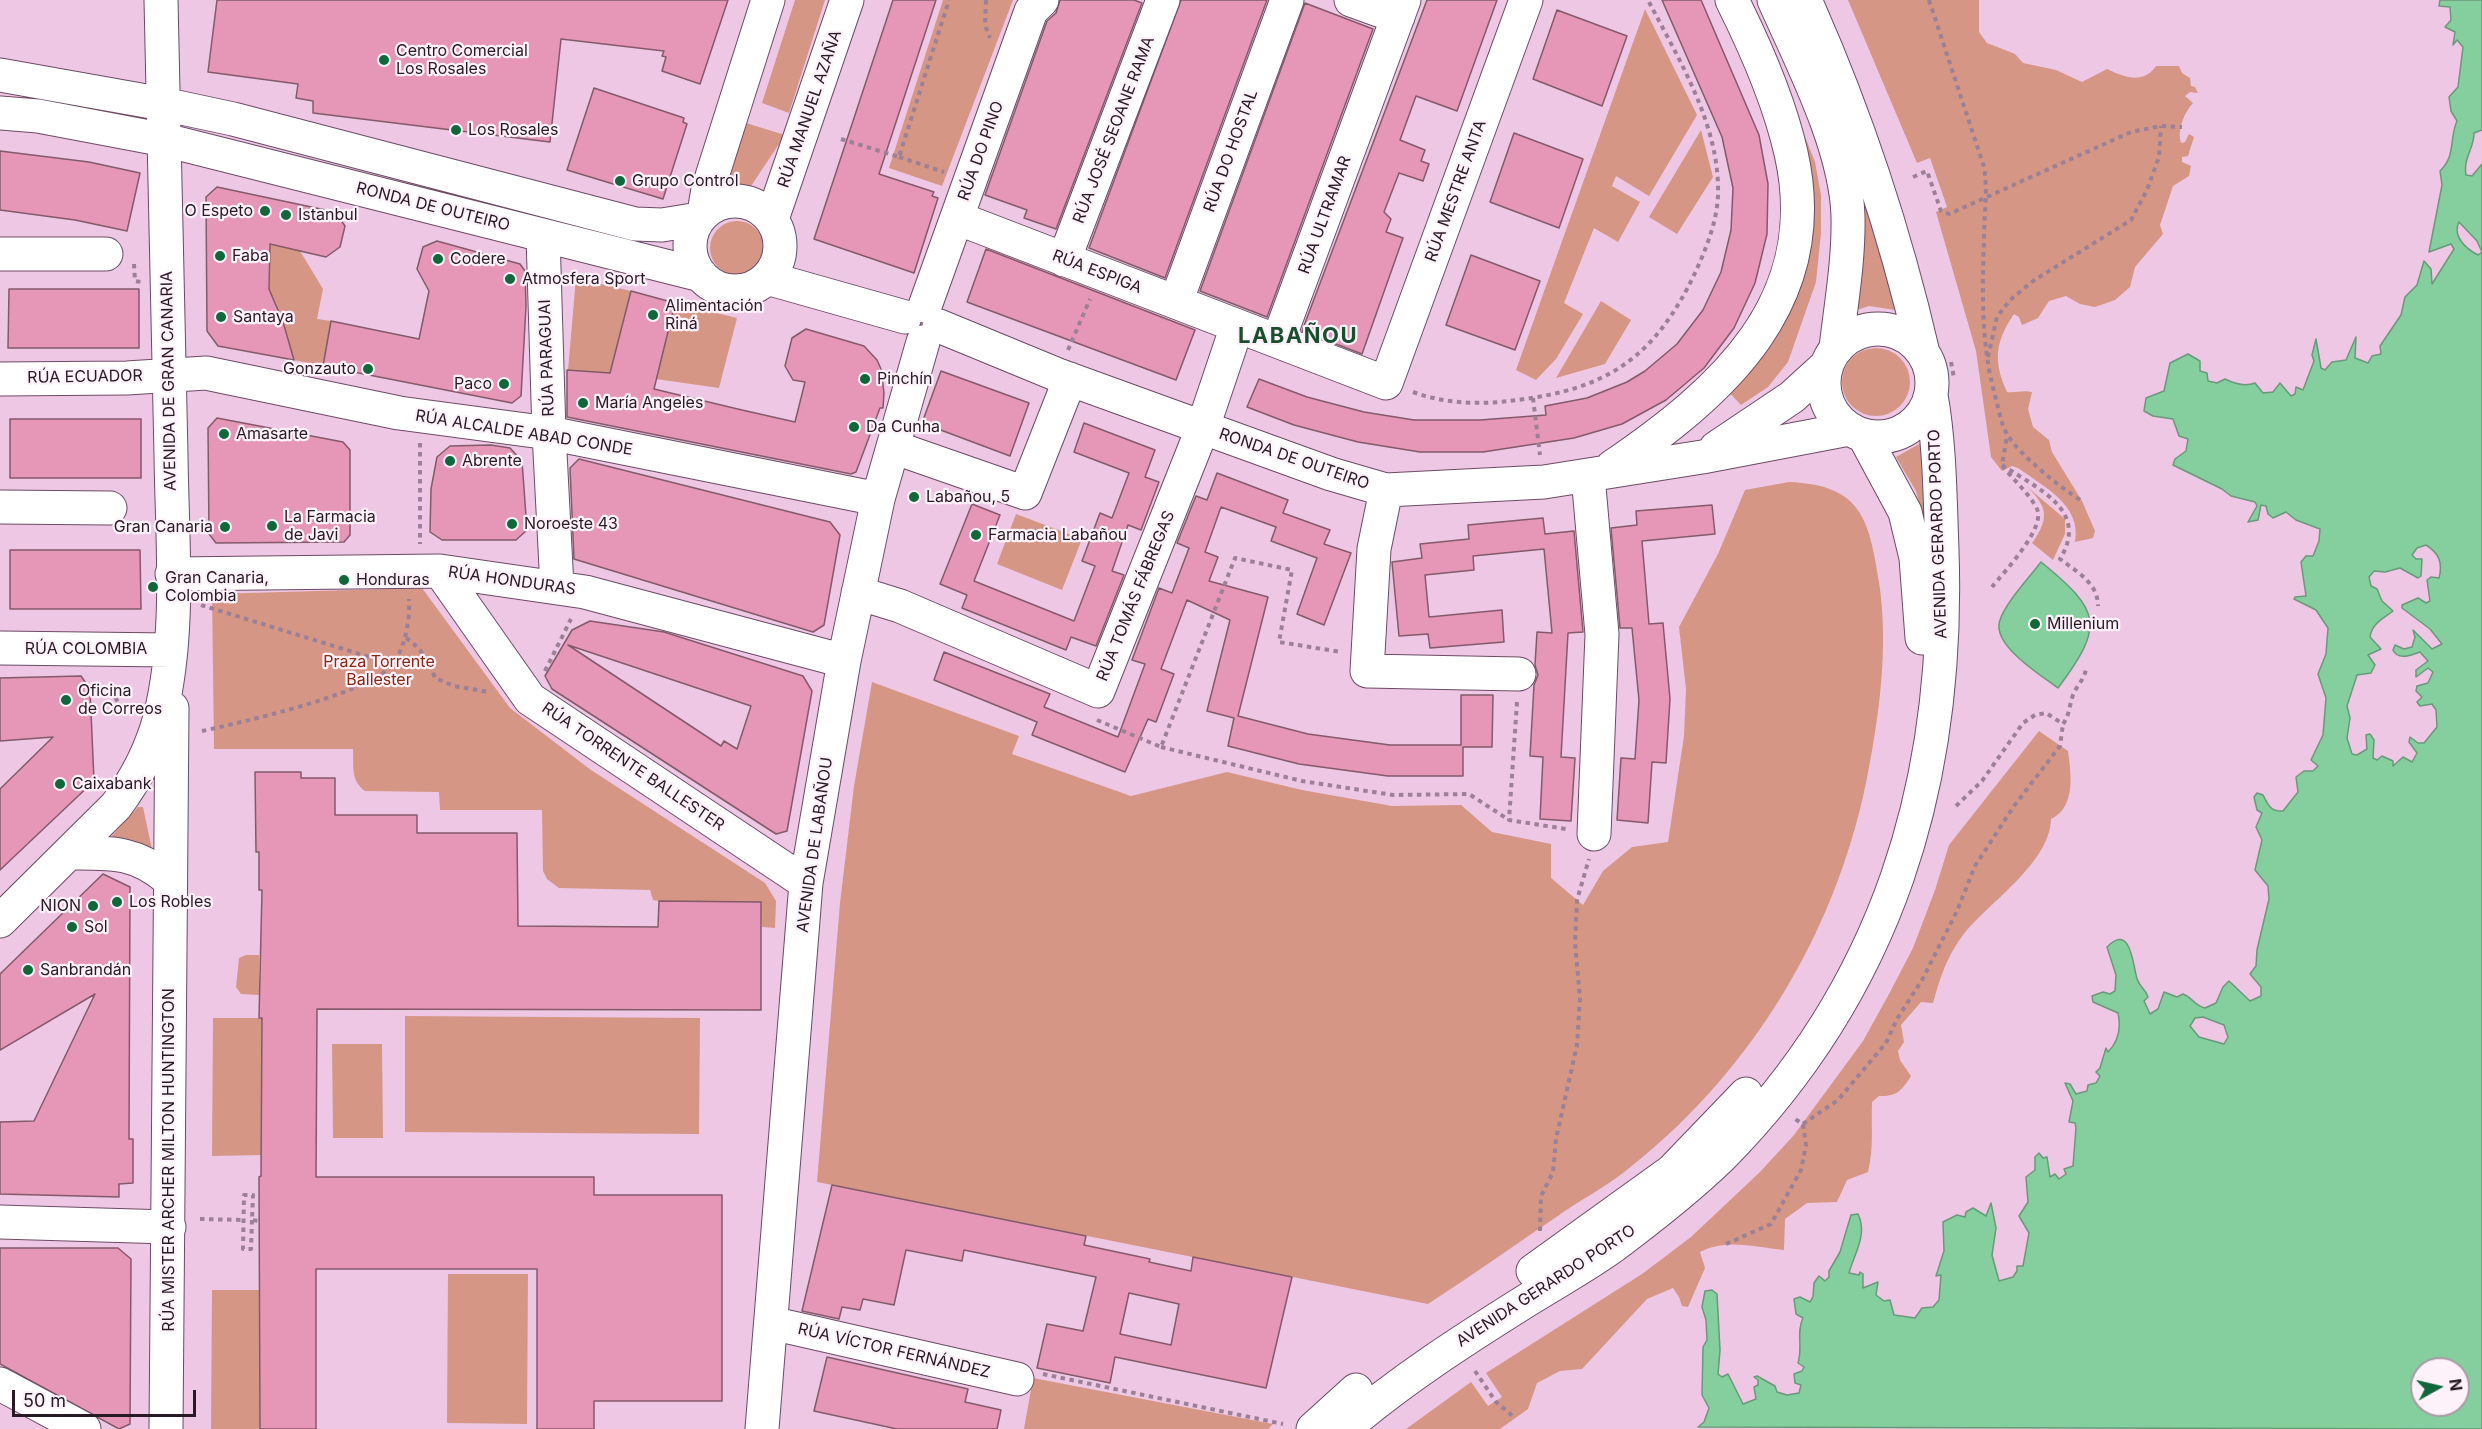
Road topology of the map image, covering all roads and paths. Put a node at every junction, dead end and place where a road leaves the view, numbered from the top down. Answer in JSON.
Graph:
{"nodes":[{"id":1,"x":161,"y":0,"type":"edge"},
{"id":2,"x":768,"y":0,"type":"edge"},
{"id":3,"x":847,"y":0,"type":"edge"},
{"id":4,"x":949,"y":0,"type":"edge"},
{"id":5,"x":986,"y":0,"type":"edge"},
{"id":6,"x":1042,"y":0,"type":"edge"},
{"id":7,"x":1163,"y":0,"type":"edge"},
{"id":8,"x":1287,"y":0,"type":"edge"},
{"id":9,"x":1351,"y":0,"type":"edge"},
{"id":10,"x":1526,"y":0,"type":"edge"},
{"id":11,"x":1648,"y":0,"type":"edge"},
{"id":12,"x":1732,"y":0,"type":"edge"},
{"id":13,"x":1774,"y":0,"type":"edge"},
{"id":14,"x":1805,"y":0,"type":"edge"},
{"id":15,"x":1929,"y":0,"type":"edge"},
{"id":16,"x":1401,"y":8,"type":"edge"},
{"id":17,"x":991,"y":42,"type":"dead end"},
{"id":18,"x":0,"y":75,"type":"edge"},
{"id":19,"x":163,"y":104,"type":"junction"},
{"id":20,"x":0,"y":113,"type":"edge"},
{"id":21,"x":2162,"y":126,"type":"junction"},
{"id":22,"x":2182,"y":127,"type":"dead end"},
{"id":23,"x":841,"y":139,"type":"dead end"},
{"id":24,"x":165,"y":140,"type":"junction"},
{"id":25,"x":899,"y":157,"type":"junction"},
{"id":26,"x":946,"y":172,"type":"dead end"},
{"id":27,"x":1913,"y":177,"type":"dead end"},
{"id":28,"x":1988,"y":197,"type":"junction"},
{"id":29,"x":701,"y":216,"type":"junction"},
{"id":30,"x":772,"y":219,"type":"junction"},
{"id":31,"x":957,"y":219,"type":"junction"},
{"id":32,"x":543,"y":236,"type":"junction"},
{"id":33,"x":0,"y":254,"type":"edge"},
{"id":34,"x":106,"y":254,"type":"dead end"},
{"id":35,"x":1064,"y":260,"type":"junction"},
{"id":36,"x":1100,"y":274,"type":"junction"},
{"id":37,"x":701,"y":275,"type":"junction"},
{"id":38,"x":767,"y":278,"type":"junction"},
{"id":39,"x":1176,"y":302,"type":"junction"},
{"id":40,"x":923,"y":323,"type":"junction"},
{"id":41,"x":1237,"y":326,"type":"junction"},
{"id":42,"x":1278,"y":341,"type":"junction"},
{"id":43,"x":1923,"y":353,"type":"junction"},
{"id":44,"x":1831,"y":357,"type":"junction"},
{"id":45,"x":1986,"y":366,"type":"junction"},
{"id":46,"x":169,"y":373,"type":"junction"},
{"id":47,"x":1064,"y":377,"type":"junction"},
{"id":48,"x":0,"y":379,"type":"edge"},
{"id":49,"x":1386,"y":383,"type":"junction"},
{"id":50,"x":1931,"y":395,"type":"junction"},
{"id":51,"x":1533,"y":398,"type":"junction"},
{"id":52,"x":420,"y":415,"type":"junction"},
{"id":53,"x":1203,"y":428,"type":"junction"},
{"id":54,"x":1856,"y":433,"type":"junction"},
{"id":55,"x":549,"y":434,"type":"junction"},
{"id":56,"x":2007,"y":435,"type":"junction"},
{"id":57,"x":1539,"y":443,"type":"dead end"},
{"id":58,"x":893,"y":447,"type":"junction"},
{"id":59,"x":1702,"y":457,"type":"junction"},
{"id":60,"x":2002,"y":465,"type":"junction"},
{"id":61,"x":1596,"y":475,"type":"junction"},
{"id":62,"x":1386,"y":490,"type":"junction"},
{"id":63,"x":878,"y":499,"type":"junction"},
{"id":64,"x":2082,"y":501,"type":"dead end"},
{"id":65,"x":0,"y":507,"type":"edge"},
{"id":66,"x":110,"y":508,"type":"dead end"},
{"id":67,"x":422,"y":571,"type":"junction"},
{"id":68,"x":172,"y":574,"type":"junction"},
{"id":69,"x":1992,"y":587,"type":"dead end"},
{"id":70,"x":571,"y":590,"type":"junction"},
{"id":71,"x":858,"y":593,"type":"junction"},
{"id":72,"x":201,"y":605,"type":"dead end"},
{"id":73,"x":2098,"y":606,"type":"dead end"},
{"id":74,"x":406,"y":638,"type":"junction"},
{"id":75,"x":0,"y":648,"type":"edge"},
{"id":76,"x":171,"y":650,"type":"junction"},
{"id":77,"x":1368,"y":657,"type":"junction"},
{"id":78,"x":844,"y":661,"type":"junction"},
{"id":79,"x":392,"y":664,"type":"junction"},
{"id":80,"x":2086,"y":668,"type":"dead end"},
{"id":81,"x":1519,"y":674,"type":"joint"},
{"id":82,"x":100,"y":690,"type":"dead end"},
{"id":83,"x":1098,"y":691,"type":"junction"},
{"id":84,"x":485,"y":692,"type":"dead end"},
{"id":85,"x":530,"y":699,"type":"junction"},
{"id":86,"x":122,"y":708,"type":"dead end"},
{"id":87,"x":2063,"y":723,"type":"junction"},
{"id":88,"x":202,"y":731,"type":"dead end"},
{"id":89,"x":1161,"y":747,"type":"junction"},
{"id":90,"x":145,"y":763,"type":"junction"},
{"id":91,"x":1956,"y":806,"type":"dead end"},
{"id":92,"x":1509,"y":820,"type":"junction"},
{"id":93,"x":173,"y":829,"type":"junction"},
{"id":94,"x":1594,"y":834,"type":"junction"},
{"id":95,"x":70,"y":853,"type":"junction"},
{"id":96,"x":806,"y":883,"type":"junction"},
{"id":97,"x":170,"y":884,"type":"junction"},
{"id":98,"x":0,"y":921,"type":"edge"},
{"id":99,"x":1795,"y":1119,"type":"dead end"},
{"id":100,"x":1803,"y":1124,"type":"junction"},
{"id":101,"x":244,"y":1220,"type":"junction"},
{"id":102,"x":252,"y":1220,"type":"junction"},
{"id":103,"x":259,"y":1221,"type":"dead end"},
{"id":104,"x":0,"y":1222,"type":"edge"},
{"id":105,"x":185,"y":1223,"type":"junction"},
{"id":106,"x":1541,"y":1236,"type":"dead end"},
{"id":107,"x":1726,"y":1244,"type":"dead end"},
{"id":108,"x":771,"y":1323,"type":"junction"},
{"id":109,"x":1475,"y":1371,"type":"dead end"},
{"id":110,"x":1017,"y":1379,"type":"joint"},
{"id":111,"x":0,"y":1384,"type":"edge"},
{"id":112,"x":1515,"y":1418,"type":"dead end"},
{"id":113,"x":1298,"y":1427,"type":"edge"},
{"id":114,"x":84,"y":1429,"type":"edge"},
{"id":115,"x":166,"y":1429,"type":"edge"},
{"id":116,"x":762,"y":1429,"type":"edge"},
{"id":117,"x":1344,"y":1429,"type":"edge"}],
"edges":[{"from":1,"to":19,"type":"street"},
{"from":2,"to":29,"type":"street"},
{"from":3,"to":30,"type":"street","name":"RÚA MANUEL AZAÑA"},
{"from":4,"to":25,"type":"path"},
{"from":5,"to":17,"type":"path"},
{"from":6,"to":31,"type":"street","name":"RÚA DO PINO"},
{"from":7,"to":35,"type":"street","name":"RÚA JOSÉ SEOANE RAMA"},
{"from":8,"to":39,"type":"street","name":"RÚA DO HOSTAL"},
{"from":9,"to":16,"type":"street"},
{"from":10,"to":49,"type":"street","name":"RÚA MESTRE ANTA"},
{"from":11,"to":51,"type":"path"},
{"from":12,"to":61,"type":"street"},
{"from":13,"to":44,"type":"street"},
{"from":14,"to":43,"type":"street"},
{"from":15,"to":28,"type":"path"},
{"from":16,"to":42,"type":"street","name":"RÚA ULTRAMAR"},
{"from":18,"to":19,"type":"street","name":"RONDA DE OUTEIRO"},
{"from":19,"to":24,"type":"street"},
{"from":19,"to":29,"type":"street","name":"RONDA DE OUTEIRO"},
{"from":20,"to":24,"type":"street","name":"RONDA DE OUTEIRO"},
{"from":21,"to":22,"type":"path"},
{"from":21,"to":28,"type":"path"},
{"from":21,"to":45,"type":"path"},
{"from":23,"to":25,"type":"path"},
{"from":24,"to":32,"type":"street","name":"RONDA DE OUTEIRO"},
{"from":24,"to":46,"type":"street","name":"AVENIDA DE GRAN CANARIA"},
{"from":25,"to":26,"type":"path"},
{"from":27,"to":28,"type":"path"},
{"from":28,"to":45,"type":"path"},
{"from":29,"to":30,"type":"street","name":"RONDA DE OUTEIRO"},
{"from":29,"to":37,"type":"street"},
{"from":30,"to":38,"type":"street"},
{"from":31,"to":35,"type":"street","name":"RÚA ESPIGA"},
{"from":31,"to":40,"type":"street","name":"RÚA DO PINO"},
{"from":32,"to":37,"type":"street","name":"RONDA DE OUTEIRO"},
{"from":32,"to":55,"type":"street","name":"RÚA PARAGUAI"},
{"from":33,"to":34,"type":"street"},
{"from":35,"to":36,"type":"street","name":"RÚA ESPIGA"},
{"from":36,"to":39,"type":"street","name":"RÚA ESPIGA"},
{"from":36,"to":47,"type":"path"},
{"from":37,"to":38,"type":"street","name":"RONDA DE OUTEIRO"},
{"from":38,"to":40,"type":"street","name":"RONDA DE OUTEIRO"},
{"from":39,"to":41,"type":"street","name":"RÚA ESPIGA"},
{"from":40,"to":47,"type":"street","name":"RONDA DE OUTEIRO"},
{"from":40,"to":58,"type":"street","name":"AVENIDA DE LABAÑOU"},
{"from":41,"to":42,"type":"street","name":"RÚA ESPIGA"},
{"from":41,"to":53,"type":"street"},
{"from":42,"to":49,"type":"street","name":"RÚA ESPIGA"},
{"from":43,"to":44,"type":"street"},
{"from":43,"to":50,"type":"street"},
{"from":44,"to":54,"type":"street"},
{"from":44,"to":59,"type":"street","name":"RONDA DE OUTEIRO"},
{"from":45,"to":56,"type":"path"},
{"from":46,"to":48,"type":"street","name":"RÚA ECUADOR"},
{"from":46,"to":52,"type":"street","name":"RÚA ALCALDE ABAD CONDE"},
{"from":46,"to":68,"type":"street","name":"AVENIDA DE GRAN CANARIA"},
{"from":47,"to":53,"type":"street","name":"RONDA DE OUTEIRO"},
{"from":47,"to":58,"type":"street"},
{"from":49,"to":51,"type":"path"},
{"from":50,"to":54,"type":"street"},
{"from":50,"to":117,"type":"street","name":"AVENIDA GERARDO PORTO"},
{"from":51,"to":57,"type":"path"},
{"from":52,"to":55,"type":"street","name":"RÚA ALCALDE ABAD CONDE"},
{"from":52,"to":67,"type":"path"},
{"from":53,"to":62,"type":"street","name":"RONDA DE OUTEIRO"},
{"from":53,"to":83,"type":"street","name":"RÚA TOMÁS FÁBREGAS"},
{"from":54,"to":59,"type":"street","name":"RONDA DE OUTEIRO"},
{"from":54,"to":113,"type":"street","name":"AVENIDA GERARDO PORTO"},
{"from":55,"to":63,"type":"street","name":"RÚA ALCALDE ABAD CONDE"},
{"from":55,"to":70,"type":"street","name":"RÚA PARAGUAI"},
{"from":56,"to":60,"type":"path"},
{"from":56,"to":64,"type":"path"},
{"from":58,"to":63,"type":"street","name":"AVENIDA DE LABAÑOU"},
{"from":59,"to":61,"type":"street","name":"RONDA DE OUTEIRO"},
{"from":60,"to":69,"type":"path"},
{"from":60,"to":73,"type":"path"},
{"from":61,"to":62,"type":"street","name":"RONDA DE OUTEIRO"},
{"from":61,"to":94,"type":"street"},
{"from":62,"to":77,"type":"street"},
{"from":63,"to":71,"type":"street","name":"AVENIDA DE LABAÑOU"},
{"from":65,"to":66,"type":"street"},
{"from":67,"to":68,"type":"street","name":"RÚA HONDURAS"},
{"from":67,"to":70,"type":"street","name":"RÚA HONDURAS"},
{"from":67,"to":74,"type":"path"},
{"from":67,"to":85,"type":"street","name":"RÚA TORRENTE BALLESTER"},
{"from":68,"to":76,"type":"street","name":"AVENIDA DE GRAN CANARIA"},
{"from":70,"to":78,"type":"street","name":"RÚA HONDURAS"},
{"from":70,"to":85,"type":"path"},
{"from":71,"to":78,"type":"street","name":"AVENIDA DE LABAÑOU"},
{"from":71,"to":83,"type":"street","name":"RÚA TOMÁS FÁBREGAS"},
{"from":72,"to":79,"type":"path"},
{"from":74,"to":79,"type":"path"},
{"from":74,"to":84,"type":"path"},
{"from":75,"to":76,"type":"street","name":"RÚA COLOMBIA"},
{"from":76,"to":90,"type":"street","name":"AVENIDA DE GRAN CANARIA"},
{"from":76,"to":93,"type":"street","name":"RÚA MISTER ARCHER MILTON HUNTINGTON"},
{"from":77,"to":81,"type":"street"},
{"from":77,"to":89,"type":"path"},
{"from":78,"to":96,"type":"street","name":"AVENIDA DE LABAÑOU"},
{"from":79,"to":88,"type":"path"},
{"from":80,"to":87,"type":"path"},
{"from":81,"to":92,"type":"path"},
{"from":82,"to":86,"type":"path"},
{"from":83,"to":89,"type":"path"},
{"from":85,"to":96,"type":"street","name":"RÚA TORRENTE BALLESTER"},
{"from":87,"to":91,"type":"path"},
{"from":87,"to":100,"type":"path"},
{"from":89,"to":92,"type":"path"},
{"from":90,"to":93,"type":"street","name":"RÚA MISTER ARCHER MILTON HUNTINGTON"},
{"from":90,"to":95,"type":"street","name":"AVENIDA DE GRAN CANARIA"},
{"from":90,"to":97,"type":"street","name":"RÚA MISTER ARCHER MILTON HUNTINGTON"},
{"from":92,"to":94,"type":"path"},
{"from":93,"to":97,"type":"street","name":"RÚA MISTER ARCHER MILTON HUNTINGTON"},
{"from":94,"to":106,"type":"path"},
{"from":95,"to":97,"type":"street"},
{"from":95,"to":98,"type":"street","name":"AVENIDA DE GRAN CANARIA"},
{"from":96,"to":108,"type":"street","name":"AVENIDA DE LABAÑOU"},
{"from":97,"to":105,"type":"street","name":"RÚA MISTER ARCHER MILTON HUNTINGTON"},
{"from":99,"to":100,"type":"path"},
{"from":100,"to":107,"type":"path"},
{"from":101,"to":102,"type":"path"},
{"from":101,"to":102,"type":"path"},
{"from":101,"to":105,"type":"path"},
{"from":102,"to":103,"type":"path"},
{"from":104,"to":105,"type":"street"},
{"from":105,"to":115,"type":"street","name":"RÚA MISTER ARCHER MILTON HUNTINGTON"},
{"from":108,"to":110,"type":"street","name":"RÚA VÍCTOR FERNÁNDEZ"},
{"from":108,"to":116,"type":"street","name":"AVENIDA DE LABAÑOU"},
{"from":109,"to":112,"type":"path"},
{"from":110,"to":113,"type":"path"},
{"from":111,"to":114,"type":"street"}]}
